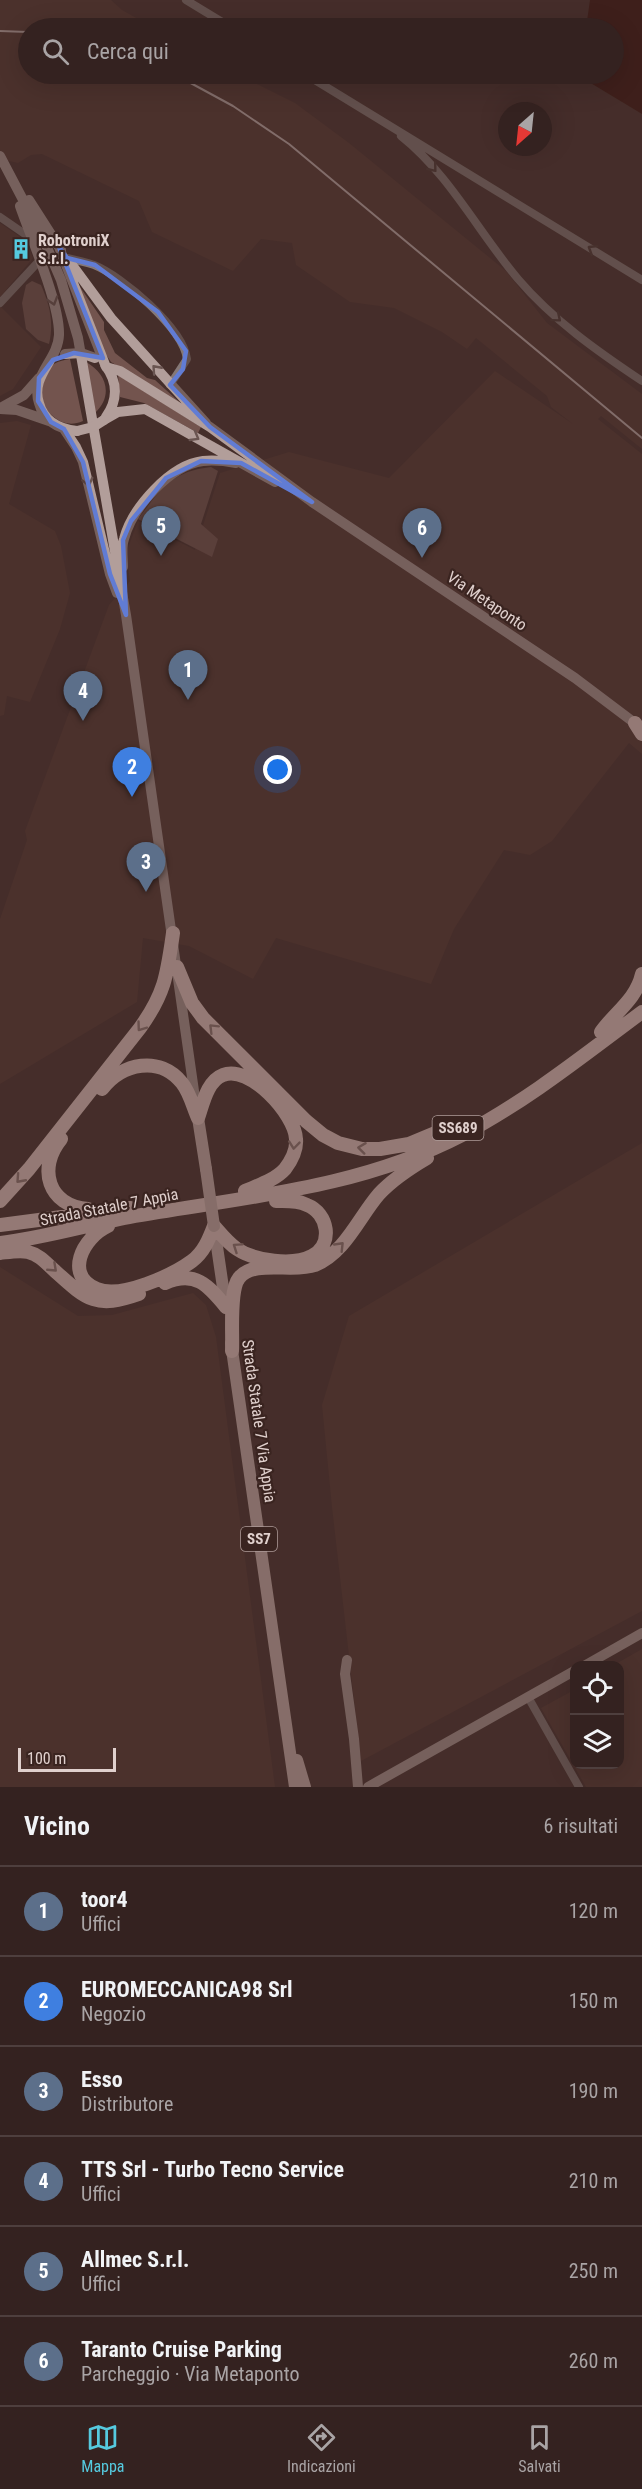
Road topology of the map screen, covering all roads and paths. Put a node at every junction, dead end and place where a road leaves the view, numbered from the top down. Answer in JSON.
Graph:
{"nodes":[{"id":1,"x":186,"y":0,"type":"edge"},
{"id":2,"x":216,"y":18,"type":"edge"},
{"id":3,"x":322,"y":84,"type":"edge"},
{"id":4,"x":374,"y":115,"type":"junction"},
{"id":5,"x":3,"y":161,"type":"edge"},
{"id":6,"x":0,"y":217,"type":"edge"},
{"id":7,"x":32,"y":239,"type":"junction"},
{"id":8,"x":58,"y":247,"type":"junction"},
{"id":9,"x":67,"y":258,"type":"junction"},
{"id":10,"x":40,"y":261,"type":"junction"},
{"id":11,"x":24,"y":277,"type":"junction"},
{"id":12,"x":46,"y":280,"type":"junction"},
{"id":13,"x":642,"y":280,"type":"edge"},
{"id":14,"x":0,"y":303,"type":"edge"},
{"id":15,"x":46,"y":366,"type":"junction"},
{"id":16,"x":106,"y":367,"type":"junction"},
{"id":17,"x":39,"y":378,"type":"junction"},
{"id":18,"x":642,"y":381,"type":"edge"},
{"id":19,"x":170,"y":385,"type":"junction"},
{"id":20,"x":0,"y":408,"type":"edge"},
{"id":21,"x":104,"y":420,"type":"junction"},
{"id":22,"x":51,"y":422,"type":"junction"},
{"id":23,"x":210,"y":427,"type":"junction"},
{"id":24,"x":63,"y":429,"type":"junction"},
{"id":25,"x":241,"y":463,"type":"junction"},
{"id":26,"x":312,"y":502,"type":"junction"},
{"id":27,"x":126,"y":615,"type":"junction"},
{"id":28,"x":640,"y":729,"type":"edge"},
{"id":29,"x":173,"y":933,"type":"junction"},
{"id":30,"x":177,"y":967,"type":"junction"},
{"id":31,"x":642,"y":975,"type":"edge"},
{"id":32,"x":642,"y":1002,"type":"edge"},
{"id":33,"x":642,"y":1012,"type":"edge"},
{"id":34,"x":642,"y":1020,"type":"edge"},
{"id":35,"x":622,"y":1027,"type":"junction"},
{"id":36,"x":601,"y":1032,"type":"junction"},
{"id":37,"x":198,"y":1118,"type":"junction"},
{"id":38,"x":460,"y":1132,"type":"junction"},
{"id":39,"x":246,"y":1195,"type":"junction"},
{"id":40,"x":224,"y":1199,"type":"junction"},
{"id":41,"x":0,"y":1201,"type":"edge"},
{"id":42,"x":112,"y":1211,"type":"junction"},
{"id":43,"x":128,"y":1217,"type":"junction"},
{"id":44,"x":0,"y":1226,"type":"edge"},
{"id":45,"x":214,"y":1226,"type":"junction"},
{"id":46,"x":0,"y":1243,"type":"edge"},
{"id":47,"x":0,"y":1253,"type":"edge"},
{"id":48,"x":226,"y":1307,"type":"junction"},
{"id":49,"x":232,"y":1351,"type":"junction"},
{"id":50,"x":642,"y":1633,"type":"edge"},
{"id":51,"x":347,"y":1660,"type":"dead end"},
{"id":52,"x":591,"y":1661,"type":"edge"},
{"id":53,"x":570,"y":1673,"type":"edge"},
{"id":54,"x":528,"y":1697,"type":"junction"},
{"id":55,"x":286,"y":1727,"type":"junction"},
{"id":56,"x":295,"y":1787,"type":"edge"},
{"id":57,"x":305,"y":1787,"type":"edge"},
{"id":58,"x":358,"y":1787,"type":"edge"},
{"id":59,"x":368,"y":1787,"type":"edge"},
{"id":60,"x":579,"y":1787,"type":"edge"}],
"edges":[{"from":1,"to":2,"type":"street"},
{"from":3,"to":4,"type":"street"},
{"from":13,"to":4,"type":"street","one_way":true},
{"from":4,"to":18,"type":"street","one_way":true},
{"from":5,"to":7,"type":"main road"},
{"from":5,"to":8,"type":"main road"},
{"from":5,"to":27,"type":"main road"},
{"from":6,"to":7,"type":"street"},
{"from":7,"to":10,"type":"main road"},
{"from":8,"to":9,"type":"main road"},
{"from":8,"to":16,"type":"main road"},
{"from":19,"to":9,"type":"main road","one_way":true},
{"from":9,"to":19,"type":"street"},
{"from":10,"to":11,"type":"street"},
{"from":10,"to":12,"type":"main road"},
{"from":11,"to":12,"type":"street"},
{"from":11,"to":14,"type":"street"},
{"from":12,"to":15,"type":"main road","one_way":true},
{"from":15,"to":16,"type":"main road","bridge":true},
{"from":15,"to":17,"type":"main road"},
{"from":16,"to":21,"type":"main road"},
{"from":16,"to":23,"type":"main road"},
{"from":17,"to":20,"type":"main road"},
{"from":17,"to":22,"type":"main road"},
{"from":19,"to":23,"type":"main road"},
{"from":20,"to":22,"type":"main road"},
{"from":21,"to":24,"type":"main road","bridge":true},
{"from":21,"to":25,"type":"main road","one_way":true},
{"from":22,"to":24,"type":"main road"},
{"from":23,"to":26,"type":"main road"},
{"from":24,"to":27,"type":"main road","one_way":true},
{"from":25,"to":26,"type":"main road"},
{"from":25,"to":27,"type":"main road"},
{"from":26,"to":28,"type":"main road","name":"Via Metaponto"},
{"from":27,"to":29,"type":"main road"},
{"from":29,"to":30,"type":"main road"},
{"from":29,"to":41,"type":"highway","one_way":true},
{"from":30,"to":37,"type":"main road"},
{"from":38,"to":30,"type":"highway","one_way":true},
{"from":31,"to":36,"type":"highway"},
{"from":32,"to":36,"type":"highway","number":"SS689"},
{"from":33,"to":35,"type":"highway","number":"SS689"},
{"from":34,"to":35,"type":"highway"},
{"from":35,"to":38,"type":"highway","number":"SS689"},
{"from":36,"to":38,"type":"highway","number":"SS689"},
{"from":37,"to":39,"type":"highway","one_way":true},
{"from":37,"to":42,"type":"highway"},
{"from":37,"to":45,"type":"main road","name":"Strada Statale 7 Via Appia","bridge":true},
{"from":38,"to":39,"type":"highway","number":"SS689"},
{"from":49,"to":38,"type":"highway","one_way":true},
{"from":39,"to":40,"type":"highway","number":"SS689"},
{"from":39,"to":45,"type":"highway","one_way":true},
{"from":40,"to":42,"type":"highway","name":"Strada Statale 7 Appia"},
{"from":40,"to":43,"type":"highway","name":"Strada Statale 7 Appia"},
{"from":42,"to":44,"type":"highway","name":"Strada Statale 7 Appia"},
{"from":43,"to":45,"type":"highway"},
{"from":43,"to":46,"type":"highway","name":"Strada Statale 7 Appia"},
{"from":45,"to":48,"type":"main road","name":"Strada Statale 7 Via Appia","number":"SS7"},
{"from":47,"to":48,"type":"highway","one_way":true},
{"from":48,"to":49,"type":"main road","name":"Strada Statale 7 Via Appia","number":"SS7"},
{"from":49,"to":55,"type":"main road","name":"Strada Statale 7 Via Appia","number":"SS7"},
{"from":50,"to":52,"type":"main road"},
{"from":51,"to":58,"type":"main road"},
{"from":53,"to":54,"type":"main road"},
{"from":54,"to":59,"type":"main road"},
{"from":54,"to":60,"type":"street"},
{"from":55,"to":56,"type":"main road","name":"Strada Statale 7 Via Appia","number":"SS7"},
{"from":55,"to":57,"type":"main road","name":"Strada Statale 7 Via Appia","number":"SS7"}]}
